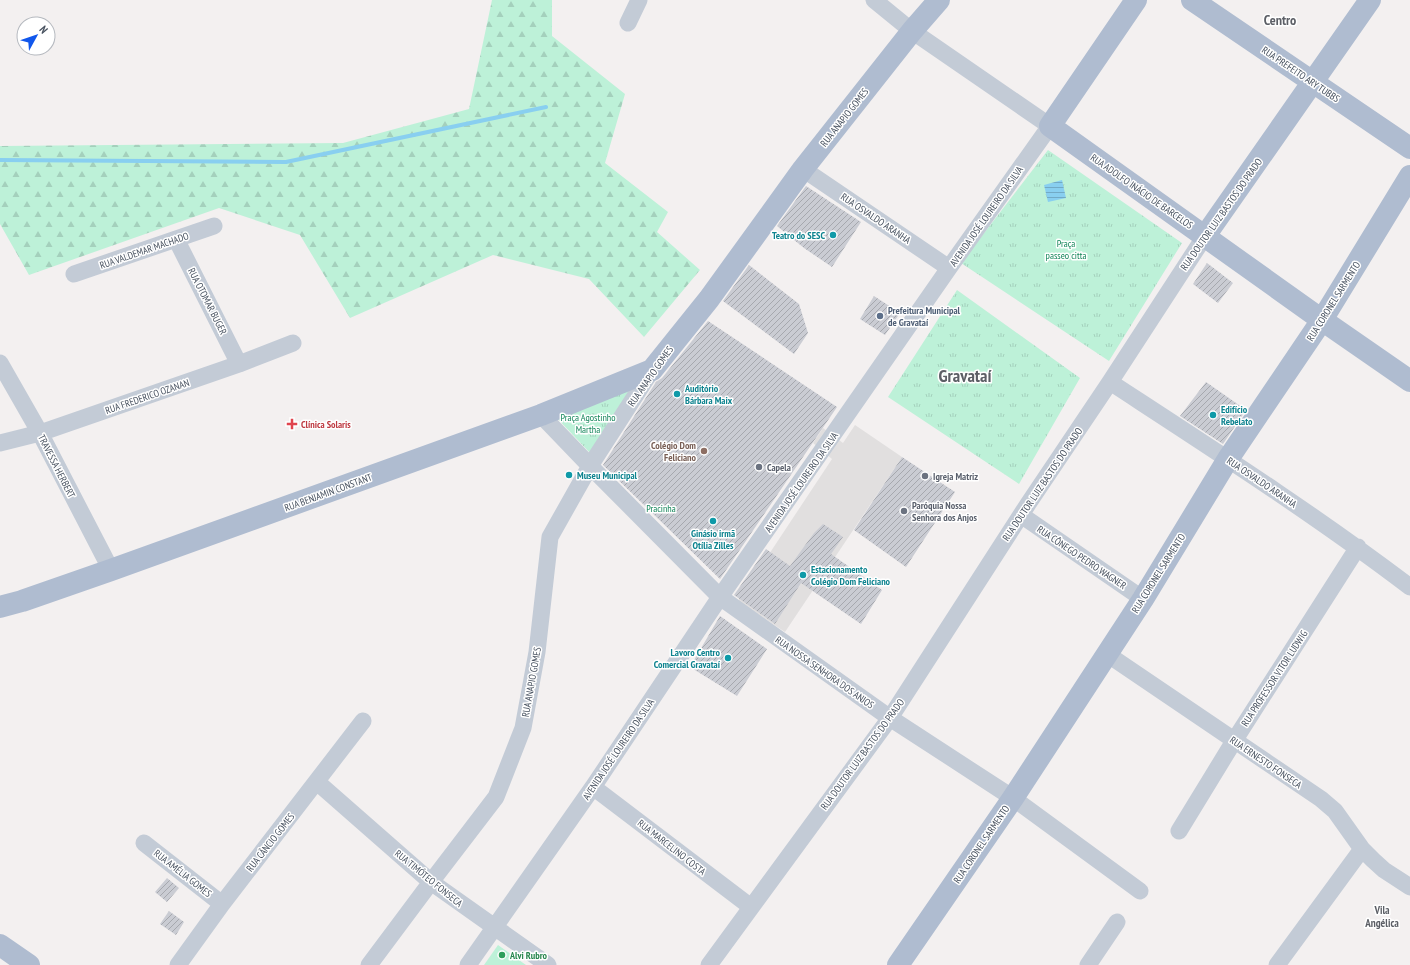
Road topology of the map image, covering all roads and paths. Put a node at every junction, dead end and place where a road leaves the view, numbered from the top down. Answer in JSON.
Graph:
{"nodes":[{"id":1,"x":639,"y":0,"type":"edge"},
{"id":2,"x":874,"y":0,"type":"edge"},
{"id":3,"x":939,"y":0,"type":"edge"},
{"id":4,"x":1136,"y":0,"type":"edge"},
{"id":5,"x":1192,"y":0,"type":"edge"},
{"id":6,"x":1370,"y":0,"type":"edge"},
{"id":7,"x":628,"y":23,"type":"dead end"},
{"id":8,"x":912,"y":31,"type":"junction"},
{"id":9,"x":1313,"y":82,"type":"junction"},
{"id":10,"x":1050,"y":126,"type":"junction"},
{"id":11,"x":1410,"y":148,"type":"edge"},
{"id":12,"x":803,"y":168,"type":"junction"},
{"id":13,"x":1410,"y":176,"type":"edge"},
{"id":14,"x":214,"y":226,"type":"dead end"},
{"id":15,"x":1205,"y":236,"type":"junction"},
{"id":16,"x":176,"y":239,"type":"junction"},
{"id":17,"x":949,"y":268,"type":"junction"},
{"id":18,"x":74,"y":274,"type":"dead end"},
{"id":19,"x":1322,"y":320,"type":"junction"},
{"id":20,"x":293,"y":343,"type":"dead end"},
{"id":21,"x":0,"y":363,"type":"edge"},
{"id":22,"x":239,"y":364,"type":"junction"},
{"id":23,"x":652,"y":370,"type":"junction"},
{"id":24,"x":1410,"y":381,"type":"edge"},
{"id":25,"x":1110,"y":382,"type":"junction"},
{"id":26,"x":541,"y":415,"type":"junction"},
{"id":27,"x":40,"y":433,"type":"junction"},
{"id":28,"x":0,"y":443,"type":"edge"},
{"id":29,"x":1228,"y":459,"type":"junction"},
{"id":30,"x":590,"y":466,"type":"junction"},
{"id":31,"x":1021,"y":515,"type":"junction"},
{"id":32,"x":1358,"y":547,"type":"junction"},
{"id":33,"x":111,"y":570,"type":"junction"},
{"id":34,"x":1410,"y":587,"type":"edge"},
{"id":35,"x":720,"y":597,"type":"junction"},
{"id":36,"x":1143,"y":599,"type":"junction"},
{"id":37,"x":0,"y":607,"type":"edge"},
{"id":38,"x":1107,"y":654,"type":"junction"},
{"id":39,"x":890,"y":718,"type":"junction"},
{"id":40,"x":363,"y":721,"type":"dead end"},
{"id":41,"x":1234,"y":741,"type":"junction"},
{"id":42,"x":317,"y":782,"type":"junction"},
{"id":43,"x":593,"y":787,"type":"junction"},
{"id":44,"x":1012,"y":798,"type":"junction"},
{"id":45,"x":1179,"y":831,"type":"dead end"},
{"id":46,"x":144,"y":843,"type":"dead end"},
{"id":47,"x":1362,"y":849,"type":"junction"},
{"id":48,"x":431,"y":882,"type":"junction"},
{"id":49,"x":1410,"y":887,"type":"edge"},
{"id":50,"x":1140,"y":890,"type":"dead end"},
{"id":51,"x":222,"y":904,"type":"junction"},
{"id":52,"x":751,"y":907,"type":"junction"},
{"id":53,"x":1117,"y":922,"type":"dead end"},
{"id":54,"x":494,"y":927,"type":"junction"},
{"id":55,"x":0,"y":945,"type":"edge"},
{"id":56,"x":29,"y":965,"type":"edge"},
{"id":57,"x":178,"y":965,"type":"edge"},
{"id":58,"x":370,"y":965,"type":"edge"},
{"id":59,"x":468,"y":965,"type":"edge"},
{"id":60,"x":548,"y":965,"type":"edge"},
{"id":61,"x":710,"y":965,"type":"edge"},
{"id":62,"x":898,"y":965,"type":"edge"},
{"id":63,"x":1088,"y":965,"type":"edge"},
{"id":64,"x":1277,"y":965,"type":"edge"}],
"edges":[{"from":1,"to":7,"type":"street"},
{"from":2,"to":8,"type":"street","name":"RUA ADOLFO INÁCIO DE BARCELOS"},
{"from":3,"to":8,"type":"main road","name":"RUA ANAPIO GOMES"},
{"from":4,"to":10,"type":"main road","name":"AVENIDA JOSÉ LOUREIRO DA SILVA"},
{"from":5,"to":9,"type":"main road","name":"RUA PREFEITO ARY TUBBS"},
{"from":6,"to":9,"type":"main road","name":"RUA DOUTOR LUIZ BASTOS DO PRADO"},
{"from":8,"to":10,"type":"street","name":"RUA ADOLFO INÁCIO DE BARCELOS"},
{"from":8,"to":12,"type":"main road","name":"RUA ANAPIO GOMES"},
{"from":9,"to":11,"type":"main road","name":"RUA PREFEITO ARY TUBBS"},
{"from":9,"to":15,"type":"main road","name":"RUA DOUTOR LUIZ BASTOS DO PRADO"},
{"from":10,"to":15,"type":"main road","name":"RUA ADOLFO INÁCIO DE BARCELOS"},
{"from":10,"to":17,"type":"street","name":"AVENIDA JOSÉ LOUREIRO DA SILVA"},
{"from":12,"to":17,"type":"street","name":"RUA OSVALDO ARANHA"},
{"from":12,"to":23,"type":"main road","name":"RUA ANAPIO GOMES"},
{"from":13,"to":19,"type":"main road","name":"RUA CORONEL SARMENTO"},
{"from":14,"to":16,"type":"street","name":"RUA VALDEMAR MACHADO"},
{"from":15,"to":19,"type":"main road","name":"RUA ADOLFO INÁCIO DE BARCELOS"},
{"from":15,"to":25,"type":"street","name":"RUA DOUTOR LUIZ BASTOS DO PRADO"},
{"from":16,"to":18,"type":"street","name":"RUA VALDEMAR MACHADO"},
{"from":16,"to":22,"type":"street","name":"RUA OTOMAR BUGER"},
{"from":17,"to":35,"type":"street","name":"AVENIDA JOSÉ LOUREIRO DA SILVA"},
{"from":19,"to":24,"type":"main road","name":"RUA ADOLFO INÁCIO DE BARCELOS"},
{"from":19,"to":29,"type":"main road","name":"RUA CORONEL SARMENTO"},
{"from":20,"to":22,"type":"street","name":"RUA FREDERICO OZANAN"},
{"from":21,"to":27,"type":"street","name":"TRAVESSA HERBERT"},
{"from":22,"to":27,"type":"street","name":"RUA FREDERICO OZANAN"},
{"from":23,"to":26,"type":"main road","name":"RUA BENJAMIN CONSTANT"},
{"from":23,"to":30,"type":"street","name":"RUA ANAPIO GOMES"},
{"from":25,"to":29,"type":"street","name":"RUA OSVALDO ARANHA"},
{"from":25,"to":31,"type":"street","name":"RUA DOUTOR LUIZ BASTOS DO PRADO"},
{"from":26,"to":30,"type":"street","name":"RUA NOSSA SENHORA DOS ANJOS"},
{"from":26,"to":33,"type":"main road","name":"RUA BENJAMIN CONSTANT"},
{"from":27,"to":28,"type":"street","name":"RUA FREDERICO OZANAN"},
{"from":27,"to":33,"type":"street","name":"TRAVESSA HERBERT"},
{"from":29,"to":32,"type":"street","name":"RUA OSVALDO ARANHA"},
{"from":29,"to":36,"type":"main road","name":"RUA CORONEL SARMENTO"},
{"from":30,"to":35,"type":"street","name":"RUA NOSSA SENHORA DOS ANJOS"},
{"from":30,"to":48,"type":"street","name":"RUA ANAPIO GOMES"},
{"from":31,"to":36,"type":"street","name":"RUA CÔNEGO PEDRO WAGNER"},
{"from":31,"to":39,"type":"street","name":"RUA DOUTOR LUIZ BASTOS DO PRADO"},
{"from":32,"to":34,"type":"street","name":"RUA OSVALDO ARANHA"},
{"from":32,"to":41,"type":"street","name":"RUA PROFESSOR VITOR LUDWIG"},
{"from":33,"to":37,"type":"main road","name":"RUA BENJAMIN CONSTANT"},
{"from":35,"to":39,"type":"street","name":"RUA NOSSA SENHORA DOS ANJOS"},
{"from":35,"to":43,"type":"street","name":"AVENIDA JOSÉ LOUREIRO DA SILVA"},
{"from":36,"to":38,"type":"main road","name":"RUA CORONEL SARMENTO"},
{"from":38,"to":41,"type":"street","name":"RUA ERNESTO FONSECA"},
{"from":38,"to":44,"type":"main road","name":"RUA CORONEL SARMENTO"},
{"from":39,"to":44,"type":"street","name":"RUA NOSSA SENHORA DOS ANJOS"},
{"from":39,"to":52,"type":"street","name":"RUA DOUTOR LUIZ BASTOS DO PRADO"},
{"from":40,"to":42,"type":"street","name":"RUA CÂNCIO GOMES"},
{"from":41,"to":45,"type":"street","name":"RUA PROFESSOR VITOR LUDWIG"},
{"from":41,"to":47,"type":"street","name":"RUA ERNESTO FONSECA"},
{"from":42,"to":48,"type":"street","name":"RUA TIMÓTEO FONSECA"},
{"from":42,"to":51,"type":"street","name":"RUA CÂNCIO GOMES"},
{"from":43,"to":52,"type":"street","name":"RUA MARCELINO COSTA"},
{"from":43,"to":54,"type":"street","name":"AVENIDA JOSÉ LOUREIRO DA SILVA"},
{"from":44,"to":50,"type":"street","name":"RUA NOSSA SENHORA DOS ANJOS"},
{"from":44,"to":62,"type":"main road","name":"RUA CORONEL SARMENTO"},
{"from":46,"to":51,"type":"street","name":"RUA AMÉLIA GOMES"},
{"from":47,"to":49,"type":"street","name":"RUA ERNESTO FONSECA"},
{"from":47,"to":64,"type":"street"},
{"from":48,"to":54,"type":"street","name":"RUA TIMÓTEO FONSECA"},
{"from":48,"to":58,"type":"street","name":"RUA ANAPIO GOMES"},
{"from":51,"to":57,"type":"street","name":"RUA CÂNCIO GOMES"},
{"from":52,"to":61,"type":"street","name":"RUA DOUTOR LUIZ BASTOS DO PRADO"},
{"from":53,"to":63,"type":"street"},
{"from":54,"to":59,"type":"street","name":"AVENIDA JOSÉ LOUREIRO DA SILVA"},
{"from":54,"to":60,"type":"street","name":"RUA TIMÓTEO FONSECA"},
{"from":55,"to":56,"type":"main road"}]}
